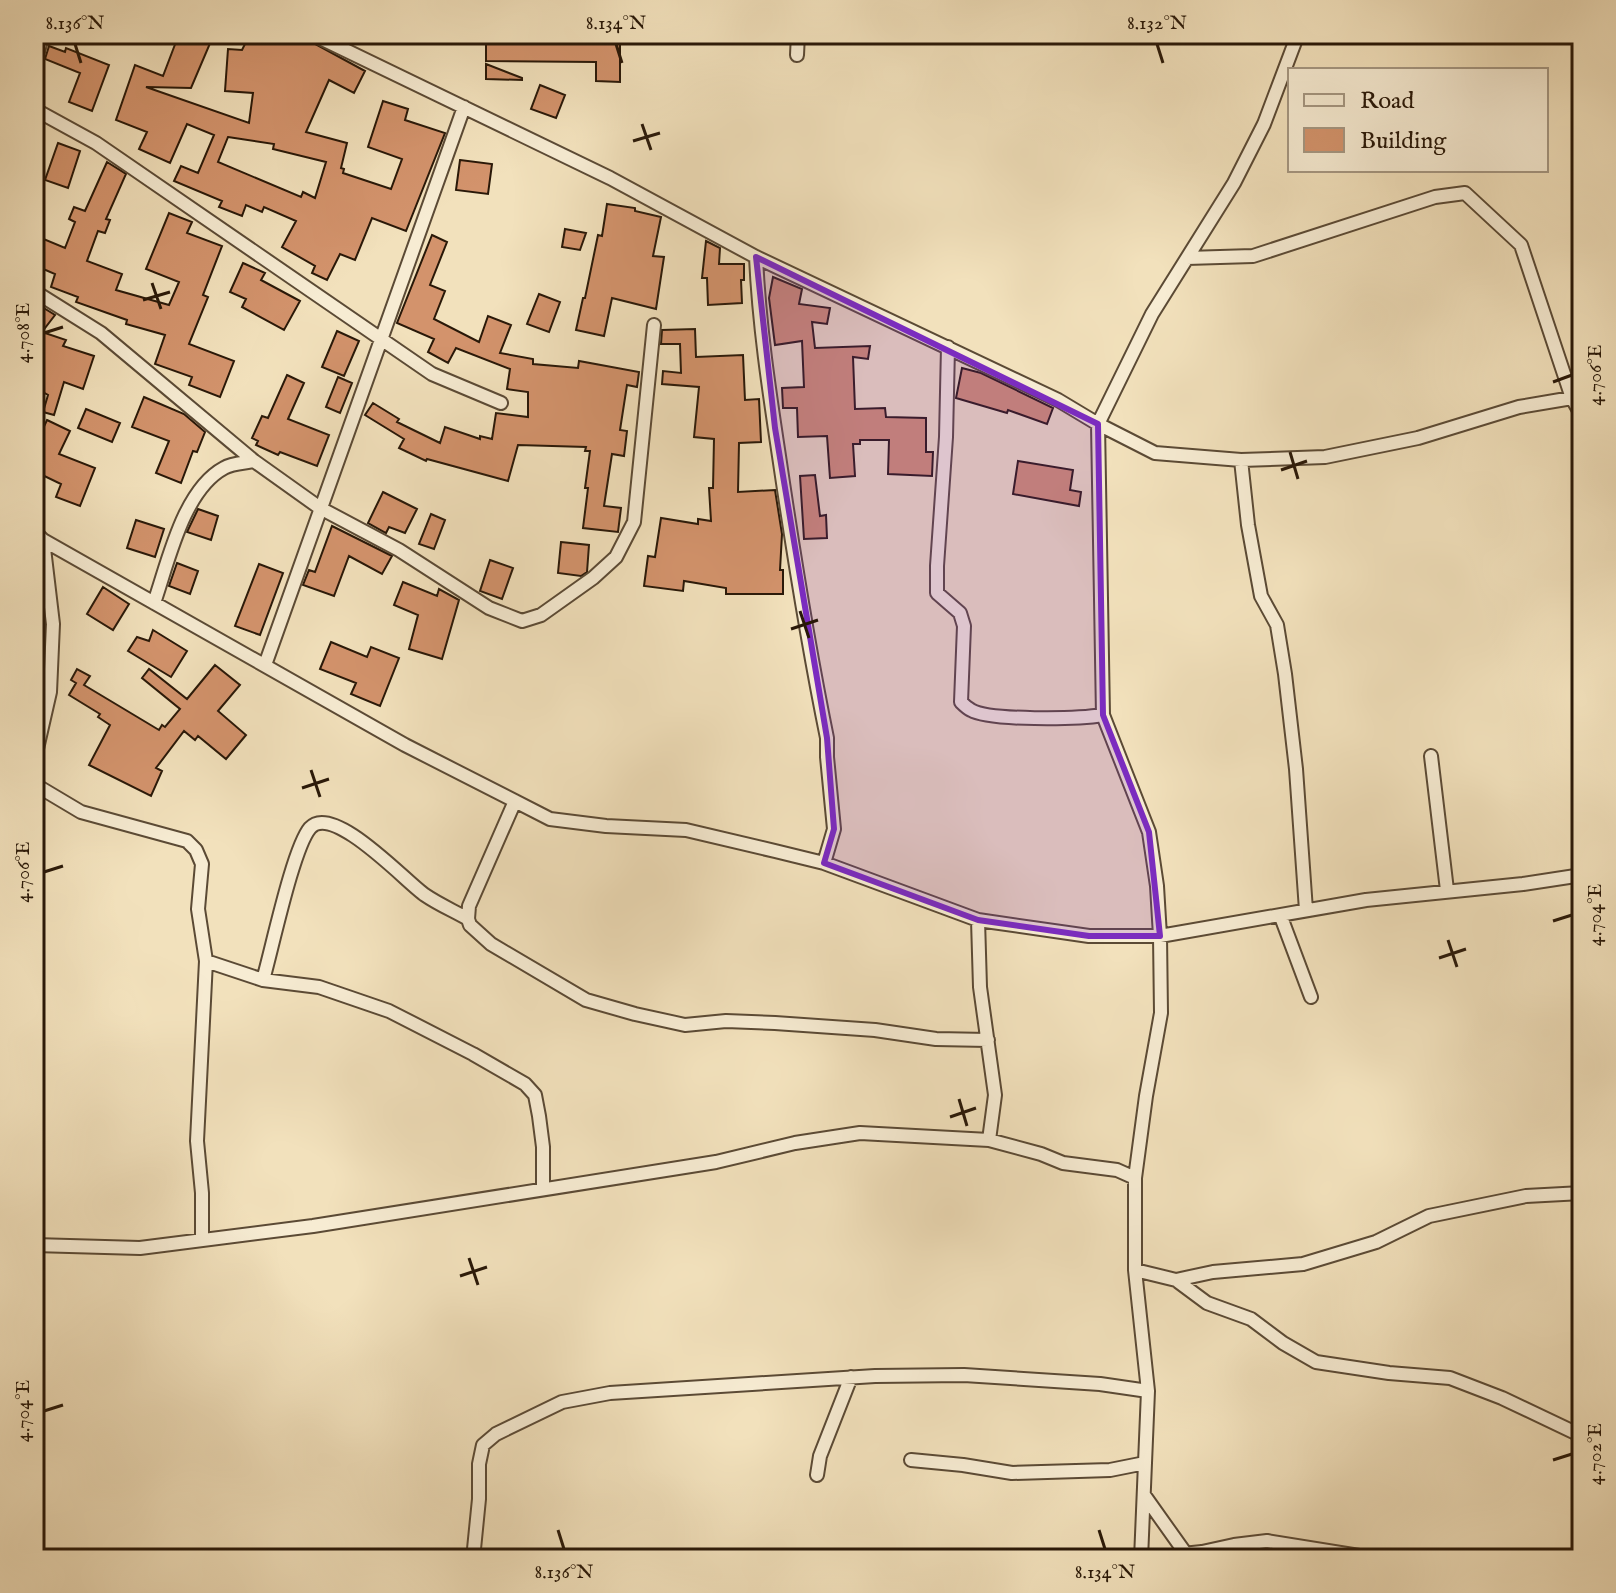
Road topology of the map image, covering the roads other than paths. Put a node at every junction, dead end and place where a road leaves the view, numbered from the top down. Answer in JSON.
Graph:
{"nodes":[{"id":1,"x":43,"y":34,"type":"edge"},
{"id":2,"x":312,"y":34,"type":"edge"},
{"id":3,"x":798,"y":34,"type":"edge"},
{"id":4,"x":1298,"y":34,"type":"edge"},
{"id":5,"x":797,"y":55,"type":"dead end"},
{"id":6,"x":34,"y":65,"type":"edge"},
{"id":7,"x":464,"y":107,"type":"junction"},
{"id":8,"x":34,"y":109,"type":"edge"},
{"id":9,"x":756,"y":257,"type":"junction"},
{"id":10,"x":1187,"y":258,"type":"junction"},
{"id":11,"x":34,"y":291,"type":"edge"},
{"id":12,"x":654,"y":325,"type":"dead end"},
{"id":13,"x":381,"y":339,"type":"junction"},
{"id":14,"x":948,"y":347,"type":"junction"},
{"id":15,"x":1572,"y":398,"type":"junction"},
{"id":16,"x":501,"y":403,"type":"dead end"},
{"id":17,"x":1582,"y":416,"type":"edge"},
{"id":18,"x":1098,"y":424,"type":"junction"},
{"id":19,"x":1241,"y":460,"type":"junction"},
{"id":20,"x":254,"y":461,"type":"junction"},
{"id":21,"x":320,"y":508,"type":"junction"},
{"id":22,"x":39,"y":536,"type":"edge"},
{"id":23,"x":154,"y":603,"type":"junction"},
{"id":24,"x":265,"y":665,"type":"junction"},
{"id":25,"x":34,"y":689,"type":"edge"},
{"id":26,"x":50,"y":692,"type":"junction"},
{"id":27,"x":1103,"y":715,"type":"junction"},
{"id":28,"x":1431,"y":756,"type":"dead end"},
{"id":29,"x":34,"y":762,"type":"edge"},
{"id":30,"x":34,"y":784,"type":"edge"},
{"id":31,"x":515,"y":801,"type":"junction"},
{"id":32,"x":824,"y":863,"type":"junction"},
{"id":33,"x":1582,"y":875,"type":"edge"},
{"id":34,"x":1447,"y":890,"type":"junction"},
{"id":35,"x":1306,"y":910,"type":"junction"},
{"id":36,"x":1281,"y":917,"type":"junction"},
{"id":37,"x":468,"y":919,"type":"junction"},
{"id":38,"x":978,"y":920,"type":"junction"},
{"id":39,"x":1160,"y":936,"type":"junction"},
{"id":40,"x":206,"y":961,"type":"junction"},
{"id":41,"x":263,"y":980,"type":"junction"},
{"id":42,"x":1311,"y":997,"type":"dead end"},
{"id":43,"x":988,"y":1040,"type":"junction"},
{"id":44,"x":989,"y":1140,"type":"junction"},
{"id":45,"x":1135,"y":1178,"type":"junction"},
{"id":46,"x":543,"y":1188,"type":"junction"},
{"id":47,"x":1582,"y":1193,"type":"edge"},
{"id":48,"x":202,"y":1238,"type":"junction"},
{"id":49,"x":34,"y":1245,"type":"edge"},
{"id":50,"x":1135,"y":1270,"type":"junction"},
{"id":51,"x":1176,"y":1280,"type":"junction"},
{"id":52,"x":851,"y":1377,"type":"junction"},
{"id":53,"x":1148,"y":1391,"type":"junction"},
{"id":54,"x":1582,"y":1436,"type":"edge"},
{"id":55,"x":911,"y":1460,"type":"dead end"},
{"id":56,"x":1145,"y":1463,"type":"junction"},
{"id":57,"x":817,"y":1475,"type":"dead end"},
{"id":58,"x":1144,"y":1495,"type":"junction"},
{"id":59,"x":1186,"y":1554,"type":"junction"},
{"id":60,"x":1138,"y":1558,"type":"edge"},
{"id":61,"x":473,"y":1559,"type":"edge"},
{"id":62,"x":1378,"y":1559,"type":"edge"}],
"edges":[{"from":1,"to":6,"type":"street"},
{"from":2,"to":7,"type":"street"},
{"from":3,"to":5,"type":"street"},
{"from":4,"to":10,"type":"street"},
{"from":7,"to":9,"type":"street"},
{"from":7,"to":13,"type":"street"},
{"from":8,"to":13,"type":"street"},
{"from":9,"to":14,"type":"street"},
{"from":9,"to":32,"type":"street"},
{"from":10,"to":15,"type":"street"},
{"from":10,"to":18,"type":"street"},
{"from":11,"to":20,"type":"street"},
{"from":12,"to":21,"type":"street"},
{"from":13,"to":16,"type":"street"},
{"from":13,"to":21,"type":"street"},
{"from":14,"to":18,"type":"street"},
{"from":14,"to":27,"type":"street"},
{"from":15,"to":17,"type":"street"},
{"from":15,"to":19,"type":"street"},
{"from":18,"to":19,"type":"street"},
{"from":18,"to":27,"type":"street"},
{"from":19,"to":35,"type":"street"},
{"from":20,"to":21,"type":"street"},
{"from":20,"to":23,"type":"street"},
{"from":21,"to":24,"type":"street"},
{"from":22,"to":23,"type":"street"},
{"from":22,"to":26,"type":"street"},
{"from":23,"to":24,"type":"street"},
{"from":24,"to":31,"type":"street"},
{"from":25,"to":26,"type":"street"},
{"from":26,"to":29,"type":"street"},
{"from":27,"to":39,"type":"street"},
{"from":28,"to":34,"type":"street"},
{"from":30,"to":40,"type":"street"},
{"from":31,"to":32,"type":"street"},
{"from":31,"to":37,"type":"street"},
{"from":32,"to":38,"type":"street"},
{"from":33,"to":34,"type":"street"},
{"from":34,"to":35,"type":"street"},
{"from":35,"to":36,"type":"street"},
{"from":36,"to":39,"type":"street"},
{"from":36,"to":42,"type":"street"},
{"from":37,"to":41,"type":"street"},
{"from":37,"to":43,"type":"street"},
{"from":38,"to":39,"type":"street"},
{"from":38,"to":43,"type":"street"},
{"from":39,"to":45,"type":"street"},
{"from":40,"to":41,"type":"street"},
{"from":40,"to":48,"type":"street"},
{"from":41,"to":46,"type":"street"},
{"from":43,"to":44,"type":"street"},
{"from":44,"to":45,"type":"street"},
{"from":44,"to":46,"type":"street"},
{"from":45,"to":50,"type":"street"},
{"from":46,"to":48,"type":"street"},
{"from":47,"to":51,"type":"street"},
{"from":48,"to":49,"type":"street"},
{"from":50,"to":51,"type":"street"},
{"from":50,"to":53,"type":"street"},
{"from":51,"to":54,"type":"street"},
{"from":52,"to":53,"type":"street"},
{"from":52,"to":57,"type":"street"},
{"from":52,"to":61,"type":"street"},
{"from":53,"to":56,"type":"street"},
{"from":55,"to":56,"type":"street"},
{"from":56,"to":58,"type":"street"},
{"from":58,"to":59,"type":"street"},
{"from":58,"to":60,"type":"street"},
{"from":59,"to":60,"type":"street"},
{"from":59,"to":62,"type":"street"}]}
